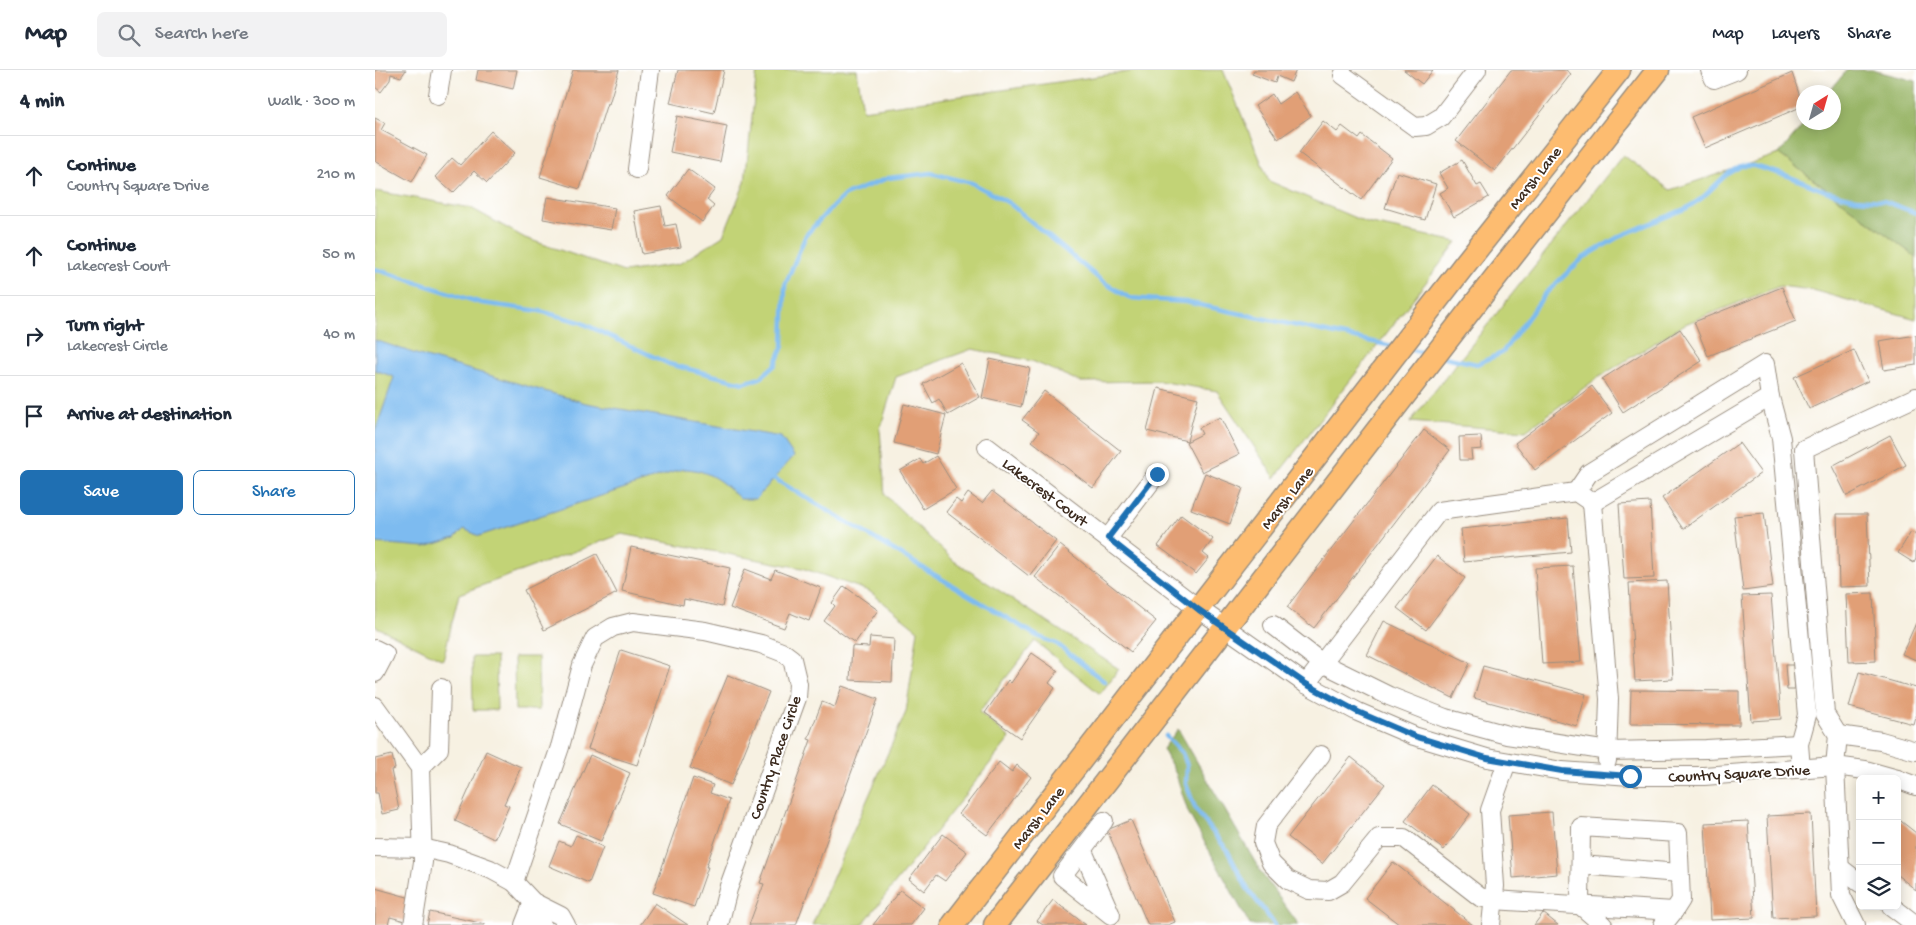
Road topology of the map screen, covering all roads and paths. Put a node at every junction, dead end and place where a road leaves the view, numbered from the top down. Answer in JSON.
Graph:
{"nodes":[{"id":1,"x":441,"y":70,"type":"edge"},
{"id":2,"x":650,"y":70,"type":"edge"},
{"id":3,"x":1477,"y":70,"type":"edge"},
{"id":4,"x":1619,"y":70,"type":"edge"},
{"id":5,"x":1658,"y":70,"type":"edge"},
{"id":6,"x":1710,"y":70,"type":"edge"},
{"id":7,"x":1737,"y":70,"type":"edge"},
{"id":8,"x":1343,"y":75,"type":"dead end"},
{"id":9,"x":438,"y":95,"type":"dead end"},
{"id":10,"x":637,"y":169,"type":"dead end"},
{"id":11,"x":1770,"y":397,"type":"junction"},
{"id":12,"x":1916,"y":397,"type":"edge"},
{"id":13,"x":987,"y":447,"type":"dead end"},
{"id":14,"x":1157,"y":474,"type":"dead end"},
{"id":15,"x":1576,"y":492,"type":"junction"},
{"id":16,"x":1592,"y":503,"type":"junction"},
{"id":17,"x":1108,"y":538,"type":"junction"},
{"id":18,"x":1199,"y":610,"type":"junction"},
{"id":19,"x":1273,"y":625,"type":"dead end"},
{"id":20,"x":1225,"y":628,"type":"junction"},
{"id":21,"x":375,"y":649,"type":"edge"},
{"id":22,"x":1322,"y":663,"type":"junction"},
{"id":23,"x":375,"y":673,"type":"edge"},
{"id":24,"x":1306,"y":684,"type":"junction"},
{"id":25,"x":441,"y":688,"type":"dead end"},
{"id":26,"x":375,"y":706,"type":"edge"},
{"id":27,"x":1839,"y":736,"type":"junction"},
{"id":28,"x":1799,"y":744,"type":"junction"},
{"id":29,"x":1608,"y":750,"type":"junction"},
{"id":30,"x":1916,"y":752,"type":"edge"},
{"id":31,"x":1321,"y":754,"type":"dead end"},
{"id":32,"x":1507,"y":762,"type":"junction"},
{"id":33,"x":1835,"y":766,"type":"junction"},
{"id":34,"x":420,"y":768,"type":"junction"},
{"id":35,"x":1801,"y":769,"type":"junction"},
{"id":36,"x":1607,"y":774,"type":"junction"},
{"id":37,"x":1907,"y":780,"type":"edge"},
{"id":38,"x":1104,"y":821,"type":"dead end"},
{"id":39,"x":375,"y":847,"type":"edge"},
{"id":40,"x":422,"y":848,"type":"junction"},
{"id":41,"x":1083,"y":851,"type":"junction"},
{"id":42,"x":1581,"y":865,"type":"junction"},
{"id":43,"x":1839,"y":867,"type":"junction"},
{"id":44,"x":1679,"y":872,"type":"junction"},
{"id":45,"x":1856,"y":879,"type":"edge"},
{"id":46,"x":514,"y":882,"type":"junction"},
{"id":47,"x":1493,"y":900,"type":"junction"},
{"id":48,"x":533,"y":902,"type":"junction"},
{"id":49,"x":1580,"y":905,"type":"junction"},
{"id":50,"x":1896,"y":910,"type":"edge"},
{"id":51,"x":1669,"y":918,"type":"edge"},
{"id":52,"x":1113,"y":920,"type":"edge"},
{"id":53,"x":413,"y":925,"type":"edge"},
{"id":54,"x":524,"y":925,"type":"edge"},
{"id":55,"x":542,"y":925,"type":"edge"},
{"id":56,"x":566,"y":925,"type":"edge"},
{"id":57,"x":719,"y":925,"type":"edge"},
{"id":58,"x":953,"y":925,"type":"edge"},
{"id":59,"x":995,"y":925,"type":"edge"},
{"id":60,"x":1491,"y":925,"type":"edge"},
{"id":61,"x":1603,"y":925,"type":"edge"},
{"id":62,"x":1856,"y":925,"type":"edge"},
{"id":63,"x":1916,"y":925,"type":"edge"}],
"edges":[{"from":1,"to":9,"type":"street"},
{"from":2,"to":10,"type":"street"},
{"from":3,"to":8,"type":"street"},
{"from":4,"to":18,"type":"main road","name":"Marsh Lane"},
{"from":5,"to":20,"type":"main road","name":"Marsh Lane"},
{"from":6,"to":7,"type":"street"},
{"from":11,"to":15,"type":"street"},
{"from":11,"to":16,"type":"street"},
{"from":11,"to":28,"type":"street"},
{"from":12,"to":27,"type":"street"},
{"from":13,"to":17,"type":"street","name":"Lakecrest Court"},
{"from":14,"to":17,"type":"street"},
{"from":15,"to":16,"type":"street"},
{"from":15,"to":22,"type":"street"},
{"from":16,"to":29,"type":"street"},
{"from":17,"to":18,"type":"street","name":"Lakecrest Court"},
{"from":18,"to":20,"type":"street","name":"Country Square Drive"},
{"from":18,"to":58,"type":"main road","name":"Marsh Lane"},
{"from":19,"to":22,"type":"street"},
{"from":20,"to":24,"type":"street","name":"Country Square Drive"},
{"from":20,"to":59,"type":"main road","name":"Marsh Lane"},
{"from":21,"to":23,"type":"street"},
{"from":22,"to":24,"type":"street"},
{"from":22,"to":29,"type":"street"},
{"from":24,"to":32,"type":"street","name":"Country Square Drive"},
{"from":25,"to":34,"type":"street"},
{"from":26,"to":34,"type":"street"},
{"from":27,"to":30,"type":"street"},
{"from":27,"to":33,"type":"street"},
{"from":28,"to":29,"type":"street"},
{"from":28,"to":35,"type":"street"},
{"from":29,"to":36,"type":"street"},
{"from":31,"to":47,"type":"street"},
{"from":32,"to":36,"type":"street","name":"Country Square Drive"},
{"from":32,"to":47,"type":"street"},
{"from":33,"to":35,"type":"street","name":"Country Square Drive"},
{"from":33,"to":37,"type":"street","name":"Country Square Drive"},
{"from":33,"to":43,"type":"street"},
{"from":34,"to":40,"type":"street"},
{"from":35,"to":36,"type":"street","name":"Country Square Drive"},
{"from":38,"to":41,"type":"street"},
{"from":39,"to":40,"type":"street"},
{"from":40,"to":46,"type":"street"},
{"from":40,"to":53,"type":"street"},
{"from":41,"to":52,"type":"street"},
{"from":41,"to":52,"type":"street"},
{"from":42,"to":44,"type":"street"},
{"from":42,"to":44,"type":"street"},
{"from":42,"to":49,"type":"street"},
{"from":43,"to":45,"type":"street"},
{"from":43,"to":62,"type":"street"},
{"from":44,"to":51,"type":"street"},
{"from":46,"to":48,"type":"street"},
{"from":46,"to":57,"type":"street","name":"Country Place Circle"},
{"from":47,"to":49,"type":"street"},
{"from":47,"to":60,"type":"street"},
{"from":48,"to":54,"type":"street"},
{"from":48,"to":55,"type":"street"},
{"from":48,"to":56,"type":"street"},
{"from":49,"to":51,"type":"street"},
{"from":49,"to":61,"type":"street"},
{"from":50,"to":63,"type":"street"}]}
